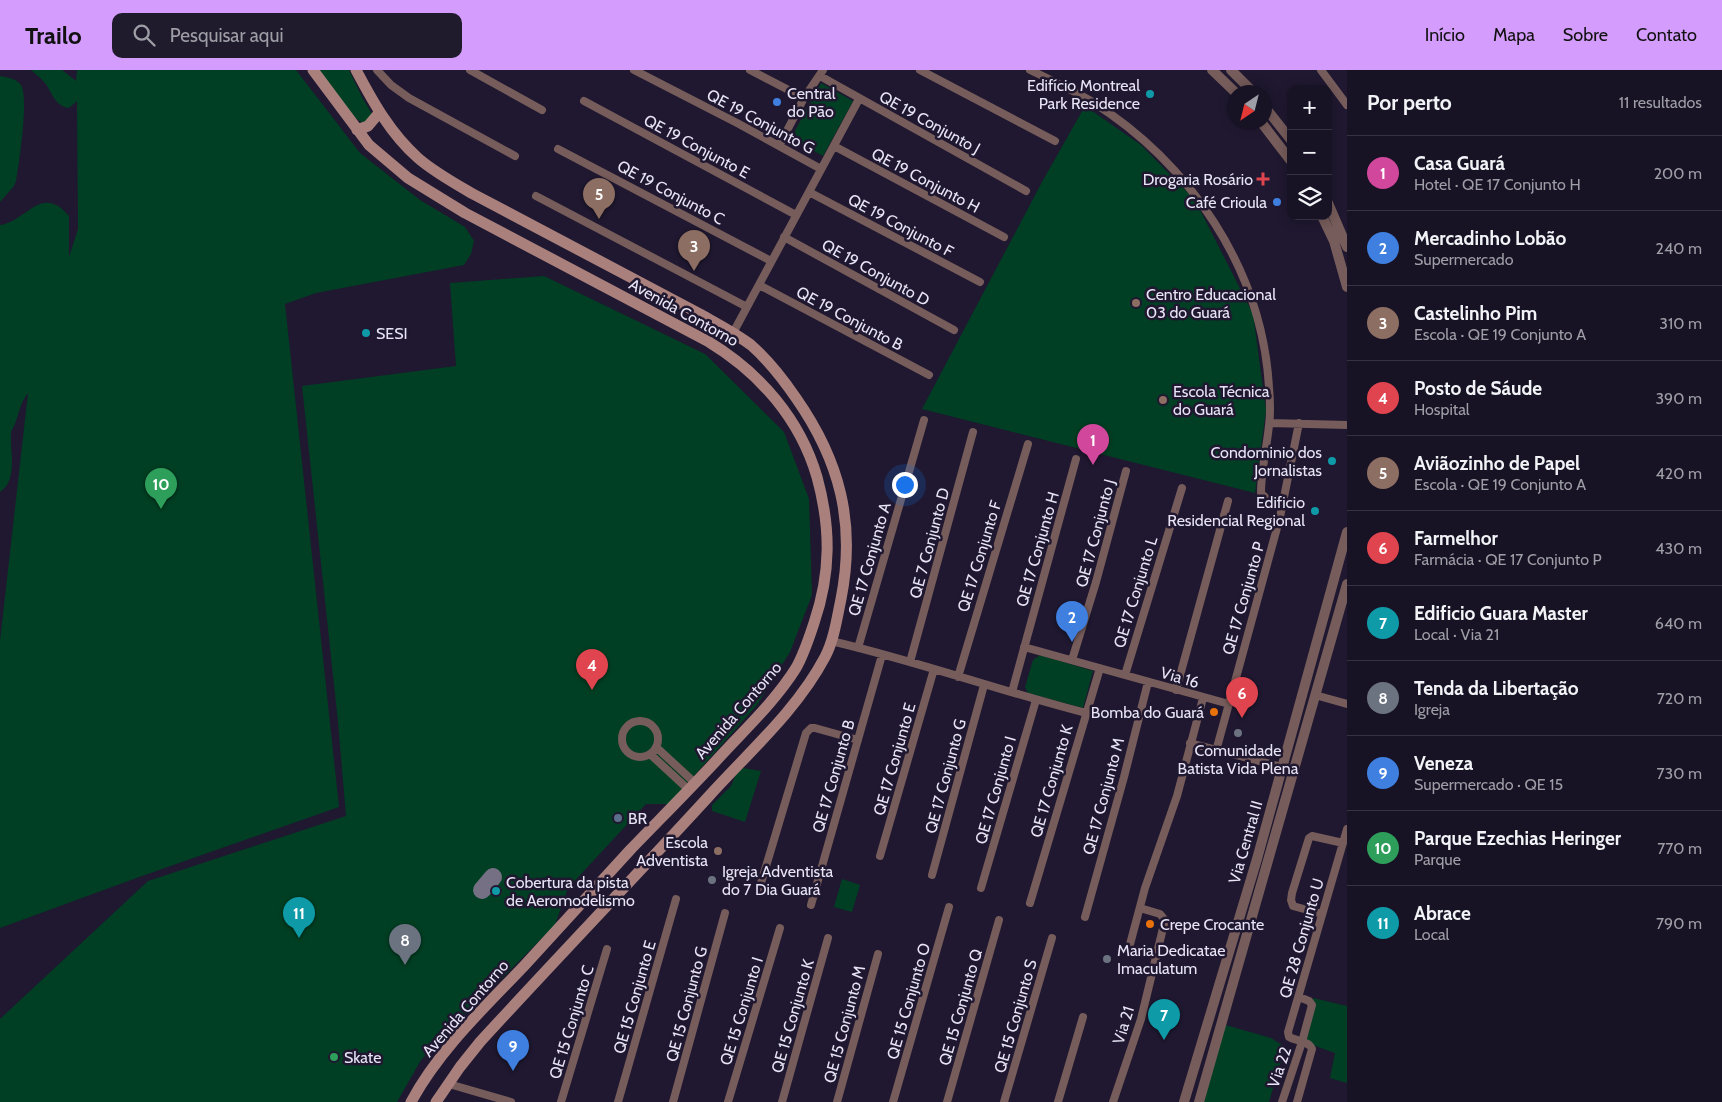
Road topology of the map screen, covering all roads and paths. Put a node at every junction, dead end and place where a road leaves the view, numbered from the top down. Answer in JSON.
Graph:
{"nodes":[{"id":1,"x":314,"y":70,"type":"edge"},
{"id":2,"x":356,"y":70,"type":"edge"},
{"id":3,"x":377,"y":70,"type":"edge"},
{"id":4,"x":470,"y":70,"type":"edge"},
{"id":5,"x":634,"y":70,"type":"edge"},
{"id":6,"x":750,"y":70,"type":"edge"},
{"id":7,"x":920,"y":70,"type":"edge"},
{"id":8,"x":1030,"y":70,"type":"edge"},
{"id":9,"x":1212,"y":70,"type":"edge"},
{"id":10,"x":1231,"y":70,"type":"edge"},
{"id":11,"x":1321,"y":70,"type":"edge"},
{"id":12,"x":821,"y":73,"type":"edge"},
{"id":13,"x":1228,"y":85,"type":"edge"},
{"id":14,"x":1246,"y":85,"type":"edge"},
{"id":15,"x":804,"y":98,"type":"junction"},
{"id":16,"x":859,"y":99,"type":"junction"},
{"id":17,"x":584,"y":101,"type":"dead end"},
{"id":18,"x":1347,"y":104,"type":"edge"},
{"id":19,"x":542,"y":110,"type":"dead end"},
{"id":20,"x":379,"y":113,"type":"junction"},
{"id":21,"x":1272,"y":116,"type":"edge"},
{"id":22,"x":357,"y":130,"type":"junction"},
{"id":23,"x":1267,"y":130,"type":"edge"},
{"id":24,"x":1287,"y":135,"type":"edge"},
{"id":25,"x":1055,"y":141,"type":"dead end"},
{"id":26,"x":780,"y":146,"type":"junction"},
{"id":27,"x":834,"y":146,"type":"junction"},
{"id":28,"x":558,"y":149,"type":"dead end"},
{"id":29,"x":515,"y":156,"type":"dead end"},
{"id":30,"x":1287,"y":157,"type":"edge"},
{"id":31,"x":821,"y":169,"type":"junction"},
{"id":32,"x":809,"y":192,"type":"junction"},
{"id":33,"x":1026,"y":192,"type":"dead end"},
{"id":34,"x":536,"y":196,"type":"dead end"},
{"id":35,"x":1332,"y":212,"type":"edge"},
{"id":36,"x":796,"y":215,"type":"junction"},
{"id":37,"x":1324,"y":220,"type":"edge"},
{"id":38,"x":784,"y":237,"type":"junction"},
{"id":39,"x":1004,"y":237,"type":"dead end"},
{"id":40,"x":1347,"y":247,"type":"edge"},
{"id":41,"x":771,"y":261,"type":"junction"},
{"id":42,"x":1345,"y":270,"type":"edge"},
{"id":43,"x":980,"y":282,"type":"dead end"},
{"id":44,"x":759,"y":285,"type":"junction"},
{"id":45,"x":1347,"y":286,"type":"edge"},
{"id":46,"x":747,"y":307,"type":"junction"},
{"id":47,"x":700,"y":314,"type":"junction"},
{"id":48,"x":687,"y":330,"type":"junction"},
{"id":49,"x":954,"y":330,"type":"dead end"},
{"id":50,"x":733,"y":332,"type":"junction"},
{"id":51,"x":765,"y":360,"type":"junction"},
{"id":52,"x":752,"y":373,"type":"junction"},
{"id":53,"x":929,"y":375,"type":"dead end"},
{"id":54,"x":924,"y":420,"type":"dead end"},
{"id":55,"x":1270,"y":423,"type":"junction"},
{"id":56,"x":1299,"y":423,"type":"junction"},
{"id":57,"x":1347,"y":425,"type":"edge"},
{"id":58,"x":973,"y":432,"type":"dead end"},
{"id":59,"x":1028,"y":444,"type":"dead end"},
{"id":60,"x":1076,"y":459,"type":"dead end"},
{"id":61,"x":1126,"y":471,"type":"dead end"},
{"id":62,"x":1182,"y":488,"type":"dead end"},
{"id":63,"x":1228,"y":501,"type":"dead end"},
{"id":64,"x":1283,"y":504,"type":"junction"},
{"id":65,"x":1347,"y":532,"type":"edge"},
{"id":66,"x":1335,"y":577,"type":"junction"},
{"id":67,"x":1347,"y":580,"type":"edge"},
{"id":68,"x":1347,"y":584,"type":"edge"},
{"id":69,"x":821,"y":601,"type":"junction"},
{"id":70,"x":840,"y":607,"type":"junction"},
{"id":71,"x":831,"y":641,"type":"junction"},
{"id":72,"x":1024,"y":647,"type":"junction"},
{"id":73,"x":858,"y":648,"type":"junction"},
{"id":74,"x":882,"y":655,"type":"junction"},
{"id":75,"x":1072,"y":660,"type":"junction"},
{"id":76,"x":910,"y":662,"type":"junction"},
{"id":77,"x":796,"y":668,"type":"junction"},
{"id":78,"x":1100,"y":668,"type":"junction"},
{"id":79,"x":934,"y":669,"type":"junction"},
{"id":80,"x":1125,"y":675,"type":"junction"},
{"id":81,"x":813,"y":677,"type":"junction"},
{"id":82,"x":958,"y":677,"type":"junction"},
{"id":83,"x":1148,"y":682,"type":"junction"},
{"id":84,"x":984,"y":685,"type":"junction"},
{"id":85,"x":1176,"y":690,"type":"junction"},
{"id":86,"x":1012,"y":692,"type":"junction"},
{"id":87,"x":1315,"y":694,"type":"junction"},
{"id":88,"x":1203,"y":698,"type":"junction"},
{"id":89,"x":1036,"y":700,"type":"junction"},
{"id":90,"x":1229,"y":704,"type":"junction"},
{"id":91,"x":1347,"y":704,"type":"edge"},
{"id":92,"x":1086,"y":713,"type":"junction"},
{"id":93,"x":858,"y":740,"type":"junction"},
{"id":94,"x":1190,"y":743,"type":"junction"},
{"id":95,"x":656,"y":747,"type":"junction"},
{"id":96,"x":1216,"y":751,"type":"junction"},
{"id":97,"x":650,"y":754,"type":"junction"},
{"id":98,"x":722,"y":754,"type":"junction"},
{"id":99,"x":1282,"y":767,"type":"junction"},
{"id":100,"x":735,"y":768,"type":"junction"},
{"id":101,"x":692,"y":787,"type":"junction"},
{"id":102,"x":1347,"y":829,"type":"edge"},
{"id":103,"x":1264,"y":830,"type":"junction"},
{"id":104,"x":1275,"y":834,"type":"junction"},
{"id":105,"x":1343,"y":844,"type":"junction"},
{"id":106,"x":633,"y":848,"type":"junction"},
{"id":107,"x":880,"y":856,"type":"dead end"},
{"id":108,"x":648,"y":862,"type":"junction"},
{"id":109,"x":932,"y":875,"type":"dead end"},
{"id":110,"x":981,"y":888,"type":"dead end"},
{"id":111,"x":758,"y":893,"type":"dead end"},
{"id":112,"x":676,"y":899,"type":"dead end"},
{"id":113,"x":1030,"y":903,"type":"dead end"},
{"id":114,"x":811,"y":905,"type":"dead end"},
{"id":115,"x":949,"y":907,"type":"dead end"},
{"id":116,"x":1140,"y":908,"type":"junction"},
{"id":117,"x":725,"y":913,"type":"dead end"},
{"id":118,"x":1322,"y":914,"type":"junction"},
{"id":119,"x":1085,"y":917,"type":"dead end"},
{"id":120,"x":999,"y":920,"type":"dead end"},
{"id":121,"x":780,"y":928,"type":"dead end"},
{"id":122,"x":828,"y":938,"type":"dead end"},
{"id":123,"x":1052,"y":938,"type":"dead end"},
{"id":124,"x":607,"y":949,"type":"dead end"},
{"id":125,"x":878,"y":954,"type":"dead end"},
{"id":126,"x":1157,"y":956,"type":"junction"},
{"id":127,"x":1299,"y":997,"type":"junction"},
{"id":128,"x":1083,"y":1017,"type":"dead end"},
{"id":129,"x":466,"y":1027,"type":"junction"},
{"id":130,"x":480,"y":1042,"type":"junction"},
{"id":131,"x":1304,"y":1042,"type":"junction"},
{"id":132,"x":449,"y":1084,"type":"junction"},
{"id":133,"x":483,"y":1094,"type":"junction"},
{"id":134,"x":411,"y":1102,"type":"edge"},
{"id":135,"x":436,"y":1102,"type":"edge"},
{"id":136,"x":480,"y":1102,"type":"edge"},
{"id":137,"x":511,"y":1102,"type":"edge"},
{"id":138,"x":561,"y":1102,"type":"edge"},
{"id":139,"x":618,"y":1102,"type":"edge"},
{"id":140,"x":674,"y":1102,"type":"edge"},
{"id":141,"x":728,"y":1102,"type":"edge"},
{"id":142,"x":782,"y":1102,"type":"edge"},
{"id":143,"x":837,"y":1102,"type":"edge"},
{"id":144,"x":893,"y":1102,"type":"edge"},
{"id":145,"x":947,"y":1102,"type":"edge"},
{"id":146,"x":1004,"y":1102,"type":"edge"},
{"id":147,"x":1058,"y":1102,"type":"edge"},
{"id":148,"x":1113,"y":1102,"type":"edge"},
{"id":149,"x":1184,"y":1102,"type":"edge"},
{"id":150,"x":1199,"y":1102,"type":"edge"},
{"id":151,"x":1282,"y":1102,"type":"edge"},
{"id":152,"x":1298,"y":1102,"type":"edge"}],
"edges":[{"from":1,"to":22,"type":"main road","name":"Avenida Contorno"},
{"from":2,"to":20,"type":"main road","name":"Avenida Contorno"},
{"from":3,"to":29,"type":"street"},
{"from":4,"to":19,"type":"street"},
{"from":5,"to":26,"type":"street","name":"QE 19 Conjunto G"},
{"from":6,"to":15,"type":"street"},
{"from":7,"to":25,"type":"street"},
{"from":8,"to":55,"type":"street"},
{"from":9,"to":13,"type":"street"},
{"from":10,"to":14,"type":"street"},
{"from":11,"to":18,"type":"street"},
{"from":12,"to":15,"type":"street"},
{"from":12,"to":16,"type":"street","name":"QE 19 Conjunto J"},
{"from":15,"to":26,"type":"street"},
{"from":16,"to":27,"type":"street"},
{"from":16,"to":33,"type":"street","name":"QE 19 Conjunto J"},
{"from":17,"to":36,"type":"street","name":"QE 19 Conjunto E"},
{"from":20,"to":22,"type":"main road"},
{"from":20,"to":47,"type":"main road","name":"Avenida Contorno"},
{"from":21,"to":24,"type":"street"},
{"from":22,"to":48,"type":"main road","name":"Avenida Contorno"},
{"from":23,"to":30,"type":"street"},
{"from":26,"to":31,"type":"street","name":"QE 19 Conjunto G"},
{"from":27,"to":31,"type":"street"},
{"from":27,"to":39,"type":"street","name":"QE 19 Conjunto H"},
{"from":28,"to":41,"type":"street","name":"QE 19 Conjunto C"},
{"from":31,"to":32,"type":"street"},
{"from":32,"to":36,"type":"street"},
{"from":32,"to":43,"type":"street","name":"QE 19 Conjunto F"},
{"from":34,"to":46,"type":"street"},
{"from":35,"to":40,"type":"street"},
{"from":36,"to":38,"type":"street"},
{"from":37,"to":42,"type":"street"},
{"from":38,"to":41,"type":"street"},
{"from":38,"to":49,"type":"street","name":"QE 19 Conjunto D"},
{"from":41,"to":44,"type":"street"},
{"from":42,"to":45,"type":"street"},
{"from":44,"to":46,"type":"street"},
{"from":44,"to":53,"type":"street","name":"QE 19 Conjunto B"},
{"from":46,"to":50,"type":"street"},
{"from":47,"to":48,"type":"main road"},
{"from":47,"to":50,"type":"main road","name":"Avenida Contorno"},
{"from":48,"to":52,"type":"main road","name":"Avenida Contorno"},
{"from":50,"to":51,"type":"main road","name":"Avenida Contorno"},
{"from":51,"to":52,"type":"main road"},
{"from":51,"to":70,"type":"main road","name":"Avenida Contorno"},
{"from":52,"to":69,"type":"main road","name":"Avenida Contorno"},
{"from":54,"to":73,"type":"street","name":"QE 17 Conjunto A"},
{"from":55,"to":56,"type":"street"},
{"from":55,"to":64,"type":"street"},
{"from":56,"to":57,"type":"street"},
{"from":56,"to":64,"type":"street","name":"QE 17 Conjunto P"},
{"from":58,"to":76,"type":"street","name":"QE 7 Conjunto D"},
{"from":59,"to":82,"type":"street","name":"QE 17 Conjunto F"},
{"from":60,"to":72,"type":"street","name":"QE 17 Conjunto H"},
{"from":61,"to":75,"type":"street","name":"QE 17 Conjunto J"},
{"from":62,"to":80,"type":"street","name":"QE 17 Conjunto L"},
{"from":63,"to":85,"type":"street"},
{"from":64,"to":90,"type":"street","name":"QE 17 Conjunto P"},
{"from":65,"to":66,"type":"street","name":"Via Central II"},
{"from":66,"to":67,"type":"street"},
{"from":66,"to":99,"type":"street","name":"Via Central II"},
{"from":68,"to":87,"type":"street","name":"Via Central II"},
{"from":69,"to":70,"type":"main road"},
{"from":69,"to":77,"type":"main road","name":"Avenida Contorno"},
{"from":70,"to":71,"type":"main road","name":"Avenida Contorno"},
{"from":71,"to":73,"type":"street"},
{"from":71,"to":81,"type":"main road","name":"Avenida Contorno"},
{"from":72,"to":75,"type":"street","name":"Via 16"},
{"from":72,"to":86,"type":"street","name":"QE 17 Conjunto H"},
{"from":73,"to":74,"type":"street"},
{"from":74,"to":76,"type":"street"},
{"from":74,"to":93,"type":"street","name":"QE 17 Conjunto B"},
{"from":75,"to":78,"type":"street","name":"Via 16"},
{"from":76,"to":79,"type":"street"},
{"from":77,"to":81,"type":"main road"},
{"from":77,"to":98,"type":"main road","name":"Avenida Contorno"},
{"from":78,"to":80,"type":"street","name":"Via 16"},
{"from":78,"to":92,"type":"street","name":"QE 17 Conjunto K"},
{"from":79,"to":82,"type":"street"},
{"from":79,"to":107,"type":"street","name":"QE 17 Conjunto E"},
{"from":80,"to":83,"type":"street","name":"Via 16"},
{"from":81,"to":100,"type":"main road","name":"Avenida Contorno"},
{"from":82,"to":84,"type":"street"},
{"from":83,"to":85,"type":"street","name":"Via 16"},
{"from":83,"to":119,"type":"street","name":"QE 17 Conjunto M"},
{"from":84,"to":86,"type":"street"},
{"from":84,"to":109,"type":"street","name":"QE 17 Conjunto G"},
{"from":85,"to":88,"type":"street","name":"Via 16"},
{"from":86,"to":89,"type":"street"},
{"from":87,"to":91,"type":"street"},
{"from":87,"to":104,"type":"street","name":"Via Central II"},
{"from":88,"to":90,"type":"street"},
{"from":88,"to":94,"type":"street","name":"Via 16"},
{"from":89,"to":92,"type":"street"},
{"from":89,"to":110,"type":"street","name":"QE 17 Conjunto I"},
{"from":90,"to":96,"type":"street","name":"QE 17 Conjunto P"},
{"from":92,"to":113,"type":"street","name":"QE 17 Conjunto K"},
{"from":93,"to":111,"type":"street"},
{"from":93,"to":114,"type":"street","name":"QE 17 Conjunto B"},
{"from":94,"to":96,"type":"street"},
{"from":94,"to":116,"type":"street","name":"Via 16"},
{"from":95,"to":97,"type":"street"},
{"from":95,"to":97,"type":"street"},
{"from":95,"to":101,"type":"street"},
{"from":96,"to":99,"type":"street"},
{"from":97,"to":101,"type":"street"},
{"from":98,"to":100,"type":"main road"},
{"from":98,"to":101,"type":"main road","name":"Avenida Contorno"},
{"from":99,"to":103,"type":"street","name":"Via Central II"},
{"from":100,"to":108,"type":"main road","name":"Avenida Contorno"},
{"from":101,"to":106,"type":"main road","name":"Avenida Contorno"},
{"from":102,"to":105,"type":"street","name":"QE 28 Conjunto U"},
{"from":103,"to":104,"type":"street"},
{"from":103,"to":149,"type":"street","name":"Via Central II"},
{"from":104,"to":150,"type":"street","name":"Via Central II"},
{"from":105,"to":118,"type":"street","name":"QE 28 Conjunto U"},
{"from":105,"to":118,"type":"street"},
{"from":106,"to":108,"type":"main road"},
{"from":106,"to":129,"type":"main road","name":"Avenida Contorno"},
{"from":108,"to":130,"type":"main road","name":"Avenida Contorno"},
{"from":112,"to":139,"type":"street","name":"QE 15 Conjunto E"},
{"from":115,"to":144,"type":"street","name":"QE 15 Conjunto O"},
{"from":116,"to":126,"type":"street","name":"Via 21"},
{"from":116,"to":126,"type":"street","name":"Via 16"},
{"from":117,"to":140,"type":"street","name":"QE 15 Conjunto G"},
{"from":118,"to":127,"type":"street","name":"QE 28 Conjunto U"},
{"from":120,"to":145,"type":"street","name":"QE 15 Conjunto Q"},
{"from":121,"to":141,"type":"street","name":"QE 15 Conjunto I"},
{"from":122,"to":142,"type":"street","name":"QE 15 Conjunto K"},
{"from":123,"to":146,"type":"street","name":"QE 15 Conjunto S"},
{"from":124,"to":138,"type":"street","name":"QE 15 Conjunto C"},
{"from":125,"to":143,"type":"street","name":"QE 15 Conjunto M"},
{"from":126,"to":148,"type":"street","name":"Via 21"},
{"from":127,"to":131,"type":"street","name":"Via 22"},
{"from":127,"to":131,"type":"street","name":"QE 28 Conjunto U"},
{"from":128,"to":147,"type":"street"},
{"from":129,"to":130,"type":"main road"},
{"from":129,"to":134,"type":"main road","name":"Avenida Contorno"},
{"from":130,"to":132,"type":"main road","name":"Avenida Contorno"},
{"from":131,"to":151,"type":"street","name":"Via 22"},
{"from":131,"to":152,"type":"street"},
{"from":132,"to":133,"type":"street"},
{"from":132,"to":135,"type":"main road","name":"Avenida Contorno"},
{"from":133,"to":136,"type":"street"},
{"from":133,"to":137,"type":"street"}]}
